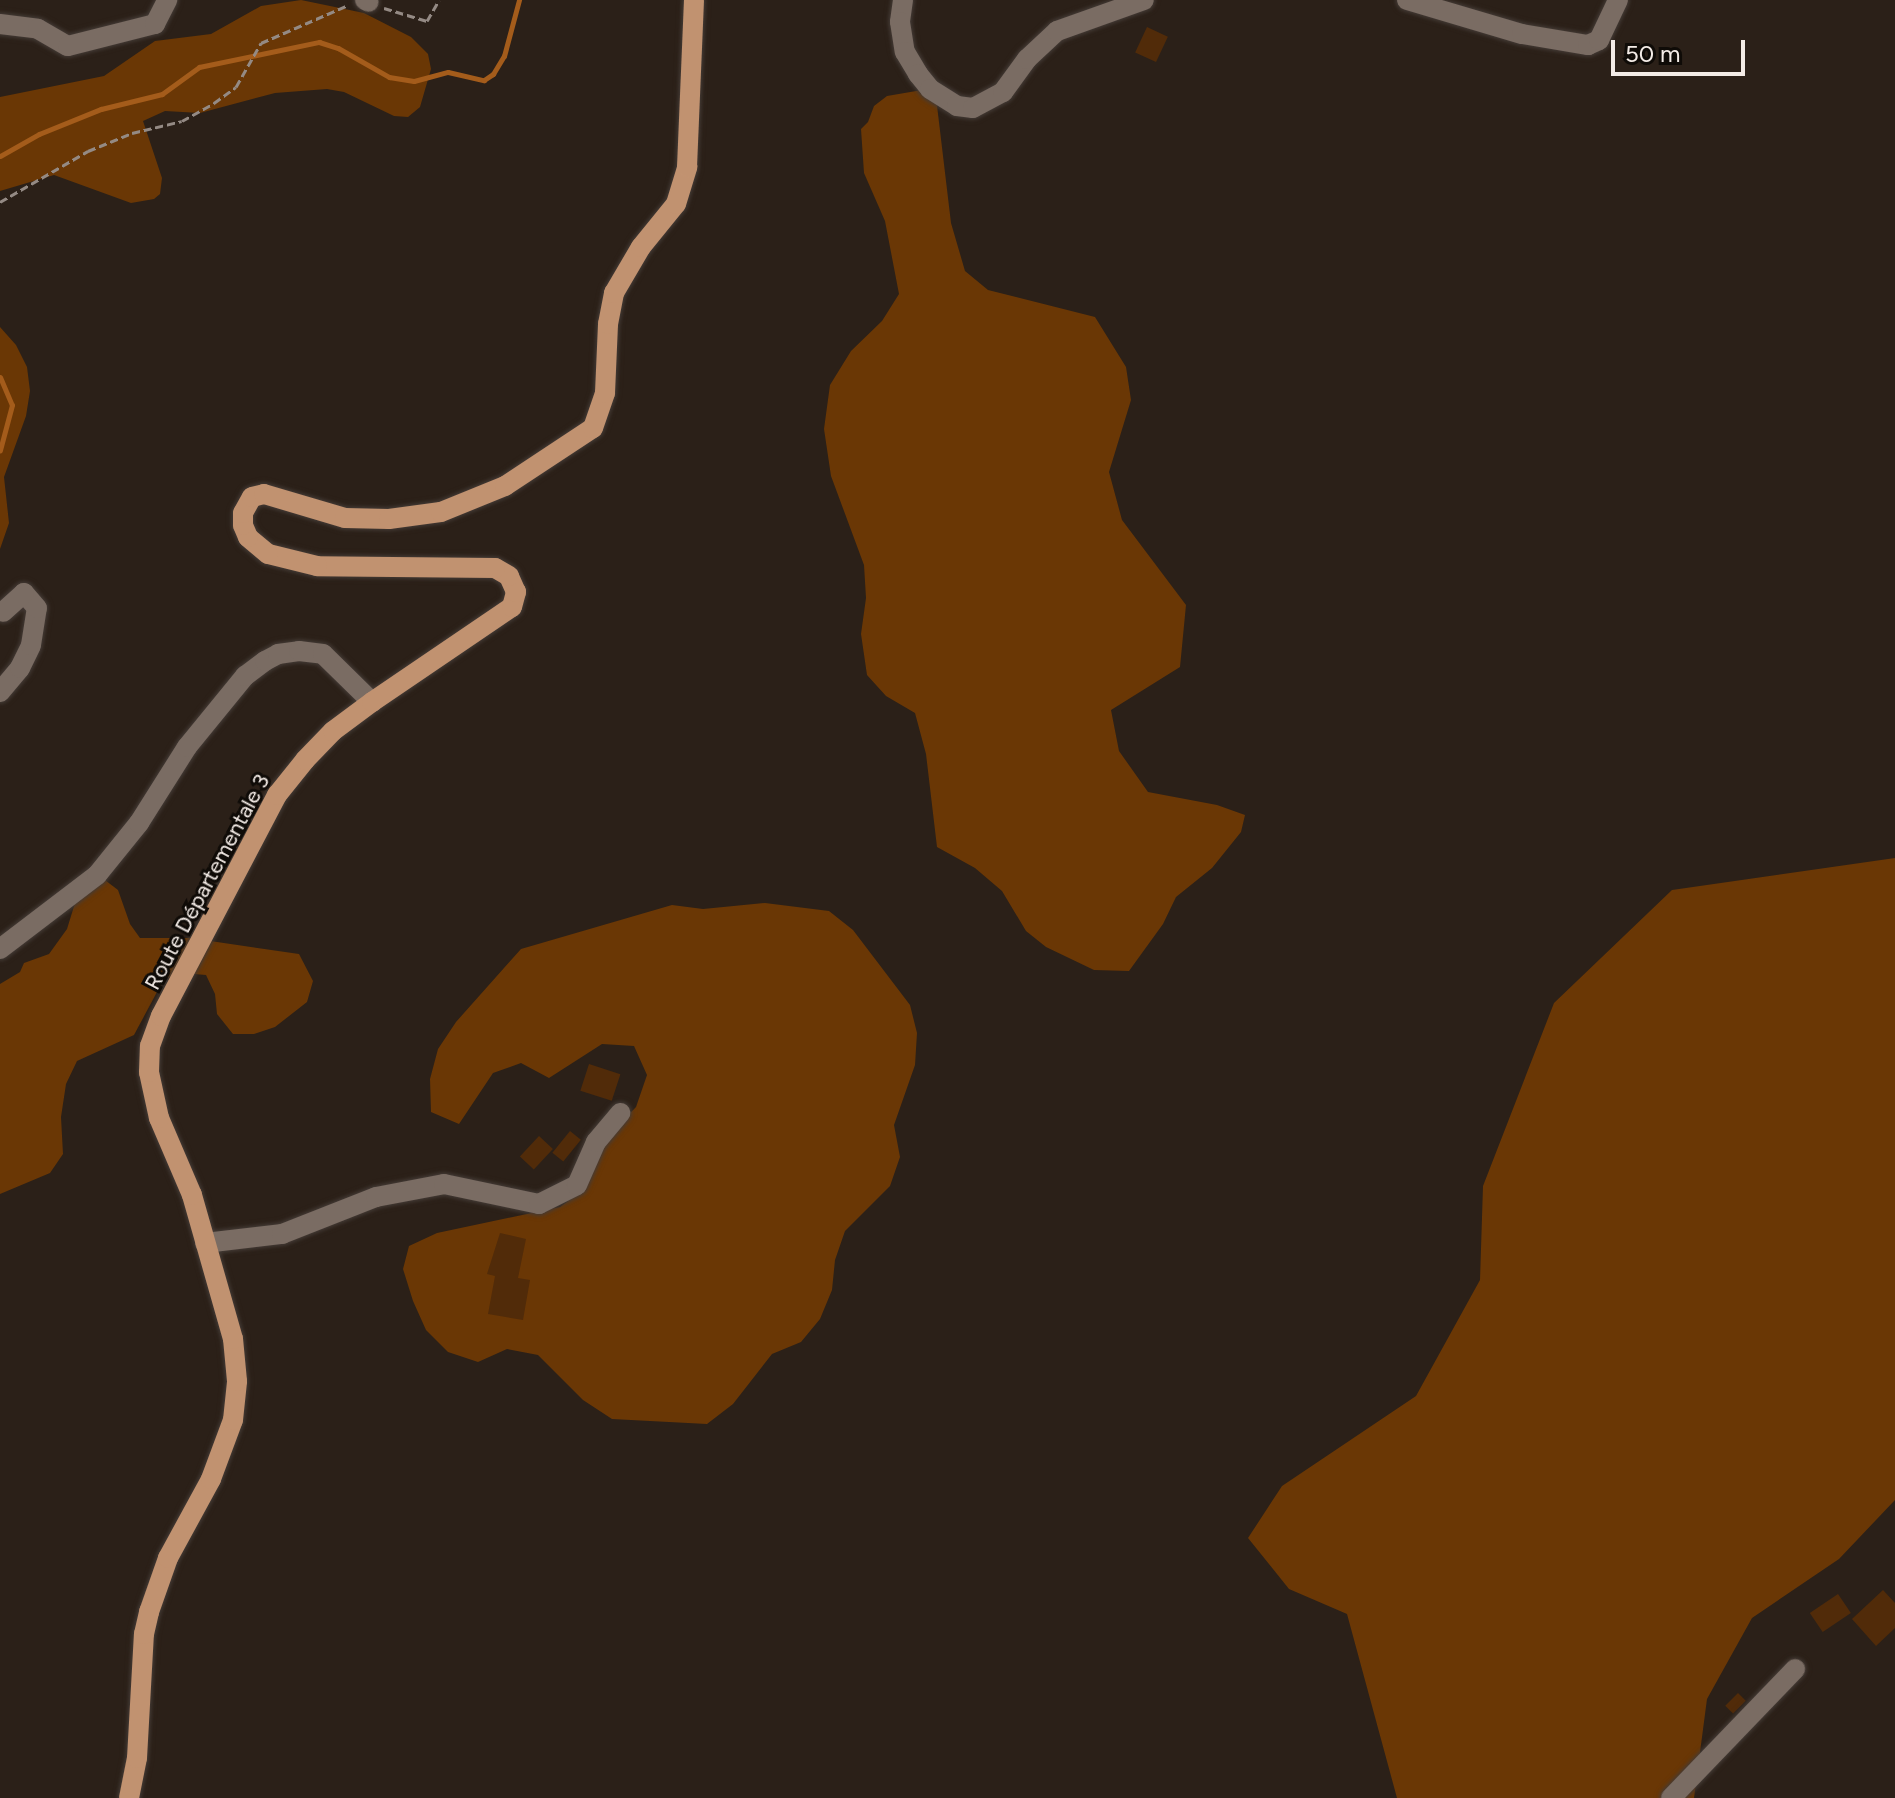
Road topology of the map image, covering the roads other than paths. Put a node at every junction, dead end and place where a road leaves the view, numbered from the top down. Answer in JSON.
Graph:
{"nodes":[{"id":1,"x":167,"y":0,"type":"edge"},
{"id":2,"x":694,"y":0,"type":"edge"},
{"id":3,"x":903,"y":0,"type":"edge"},
{"id":4,"x":1144,"y":0,"type":"edge"},
{"id":5,"x":1407,"y":0,"type":"edge"},
{"id":6,"x":1618,"y":0,"type":"edge"},
{"id":7,"x":0,"y":24,"type":"edge"},
{"id":8,"x":3,"y":612,"type":"dead end"},
{"id":9,"x":0,"y":692,"type":"edge"},
{"id":10,"x":372,"y":702,"type":"junction"},
{"id":11,"x":0,"y":949,"type":"edge"},
{"id":12,"x":620,"y":1113,"type":"dead end"},
{"id":13,"x":205,"y":1243,"type":"junction"},
{"id":14,"x":1795,"y":1669,"type":"dead end"},
{"id":15,"x":129,"y":1798,"type":"edge"},
{"id":16,"x":1671,"y":1798,"type":"edge"}],
"edges":[{"from":1,"to":7,"type":"street"},
{"from":2,"to":10,"type":"main road","name":"Route Départementale 3"},
{"from":3,"to":4,"type":"street"},
{"from":5,"to":6,"type":"street"},
{"from":8,"to":9,"type":"street"},
{"from":10,"to":11,"type":"street"},
{"from":10,"to":13,"type":"main road","name":"Route Départementale 3"},
{"from":12,"to":13,"type":"street"},
{"from":13,"to":15,"type":"main road","name":"Route Départementale 3"},
{"from":14,"to":16,"type":"street"}]}
